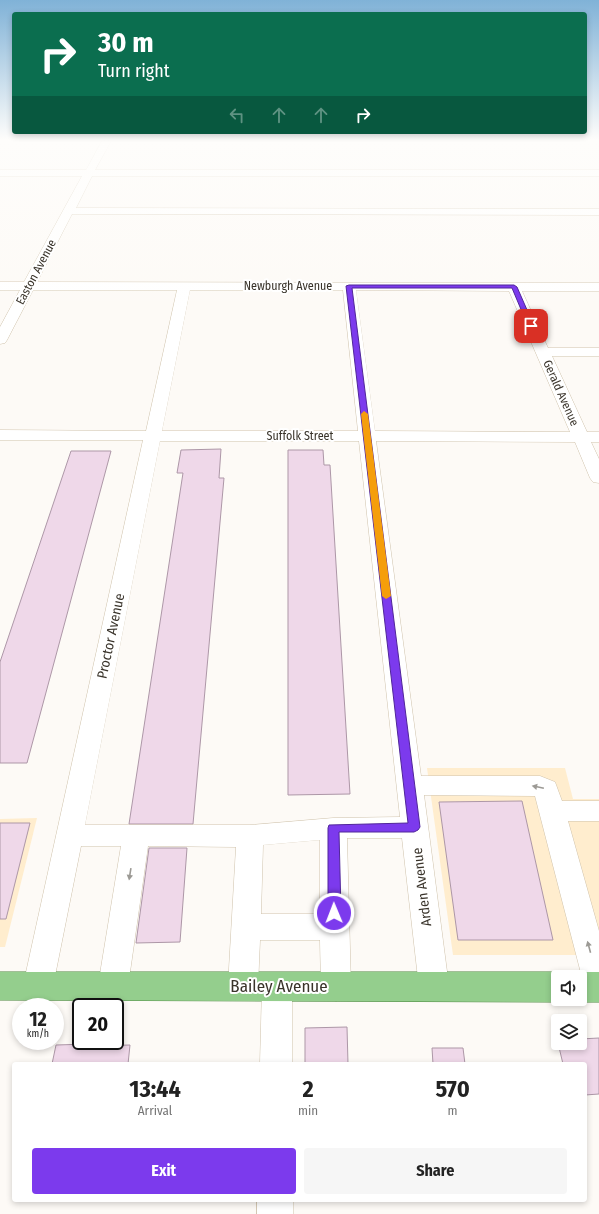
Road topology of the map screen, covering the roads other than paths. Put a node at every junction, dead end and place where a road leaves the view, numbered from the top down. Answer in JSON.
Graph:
{"nodes":[{"id":1,"x":75,"y":198,"type":"edge"},
{"id":2,"x":68,"y":211,"type":"junction"},
{"id":3,"x":317,"y":212,"type":"junction"},
{"id":4,"x":599,"y":212,"type":"edge"},
{"id":5,"x":318,"y":225,"type":"dead end"},
{"id":6,"x":0,"y":286,"type":"edge"},
{"id":7,"x":29,"y":286,"type":"junction"},
{"id":8,"x":184,"y":286,"type":"junction"},
{"id":9,"x":349,"y":286,"type":"junction"},
{"id":10,"x":514,"y":287,"type":"junction"},
{"id":11,"x":599,"y":287,"type":"edge"},
{"id":12,"x":0,"y":340,"type":"edge"},
{"id":13,"x":543,"y":352,"type":"junction"},
{"id":14,"x":599,"y":352,"type":"edge"},
{"id":15,"x":0,"y":435,"type":"edge"},
{"id":16,"x":152,"y":436,"type":"junction"},
{"id":17,"x":367,"y":436,"type":"junction"},
{"id":18,"x":580,"y":437,"type":"junction"},
{"id":19,"x":599,"y":437,"type":"edge"},
{"id":20,"x":599,"y":478,"type":"edge"},
{"id":21,"x":409,"y":785,"type":"junction"},
{"id":22,"x":553,"y":811,"type":"junction"},
{"id":23,"x":599,"y":811,"type":"edge"},
{"id":24,"x":414,"y":827,"type":"junction"},
{"id":25,"x":333,"y":828,"type":"junction"},
{"id":26,"x":69,"y":835,"type":"junction"},
{"id":27,"x":136,"y":836,"type":"junction"},
{"id":28,"x":250,"y":836,"type":"junction"},
{"id":29,"x":246,"y":927,"type":"junction"},
{"id":30,"x":335,"y":927,"type":"junction"},
{"id":31,"x":0,"y":986,"type":"edge"},
{"id":32,"x":38,"y":986,"type":"junction"},
{"id":33,"x":113,"y":986,"type":"junction"},
{"id":34,"x":243,"y":986,"type":"junction"},
{"id":35,"x":599,"y":986,"type":"edge"},
{"id":36,"x":277,"y":987,"type":"junction"},
{"id":37,"x":336,"y":987,"type":"junction"},
{"id":38,"x":434,"y":987,"type":"junction"},
{"id":39,"x":551,"y":987,"type":"edge"},
{"id":40,"x":587,"y":987,"type":"edge"},
{"id":41,"x":276,"y":1062,"type":"edge"},
{"id":42,"x":275,"y":1202,"type":"edge"},
{"id":43,"x":275,"y":1214,"type":"edge"}],
"edges":[{"from":1,"to":2,"type":"street","name":"Easton Avenue"},
{"from":2,"to":3,"type":"street"},
{"from":2,"to":7,"type":"street","name":"Easton Avenue"},
{"from":3,"to":4,"type":"street"},
{"from":3,"to":5,"type":"street"},
{"from":6,"to":7,"type":"street","name":"Newburgh Avenue"},
{"from":7,"to":8,"type":"street","name":"Newburgh Avenue"},
{"from":7,"to":12,"type":"street","name":"Easton Avenue"},
{"from":8,"to":9,"type":"street","name":"Newburgh Avenue"},
{"from":8,"to":16,"type":"street","name":"Proctor Avenue"},
{"from":9,"to":10,"type":"street","name":"Newburgh Avenue"},
{"from":9,"to":17,"type":"street","name":"Arden Avenue"},
{"from":10,"to":11,"type":"street","name":"Newburgh Avenue"},
{"from":10,"to":13,"type":"street","name":"Gerald Avenue"},
{"from":13,"to":14,"type":"street"},
{"from":13,"to":18,"type":"street","name":"Gerald Avenue"},
{"from":15,"to":16,"type":"street","name":"Suffolk Street"},
{"from":16,"to":17,"type":"street","name":"Suffolk Street"},
{"from":16,"to":26,"type":"street","name":"Proctor Avenue"},
{"from":17,"to":18,"type":"street","name":"Suffolk Street"},
{"from":17,"to":21,"type":"street","name":"Arden Avenue"},
{"from":18,"to":19,"type":"street","name":"Suffolk Street"},
{"from":18,"to":20,"type":"street","name":"Gerald Avenue"},
{"from":22,"to":21,"type":"street","one_way":true},
{"from":21,"to":24,"type":"street","name":"Arden Avenue"},
{"from":22,"to":23,"type":"street"},
{"from":35,"to":22,"type":"street","one_way":true},
{"from":24,"to":25,"type":"street"},
{"from":24,"to":38,"type":"street","name":"Arden Avenue"},
{"from":25,"to":28,"type":"street"},
{"from":25,"to":30,"type":"street"},
{"from":26,"to":27,"type":"street"},
{"from":26,"to":32,"type":"street","name":"Proctor Avenue"},
{"from":27,"to":28,"type":"street"},
{"from":27,"to":33,"type":"street","one_way":true},
{"from":28,"to":29,"type":"street"},
{"from":29,"to":30,"type":"street"},
{"from":29,"to":34,"type":"street"},
{"from":30,"to":37,"type":"street"},
{"from":31,"to":32,"type":"main road","name":"Bailey Avenue"},
{"from":32,"to":33,"type":"main road","name":"Bailey Avenue"},
{"from":33,"to":34,"type":"main road","name":"Bailey Avenue"},
{"from":34,"to":36,"type":"main road","name":"Bailey Avenue"},
{"from":35,"to":40,"type":"main road"},
{"from":36,"to":37,"type":"main road","name":"Bailey Avenue"},
{"from":36,"to":41,"type":"street"},
{"from":37,"to":38,"type":"main road","name":"Bailey Avenue"},
{"from":38,"to":39,"type":"main road","name":"Bailey Avenue"},
{"from":42,"to":43,"type":"street"}]}
